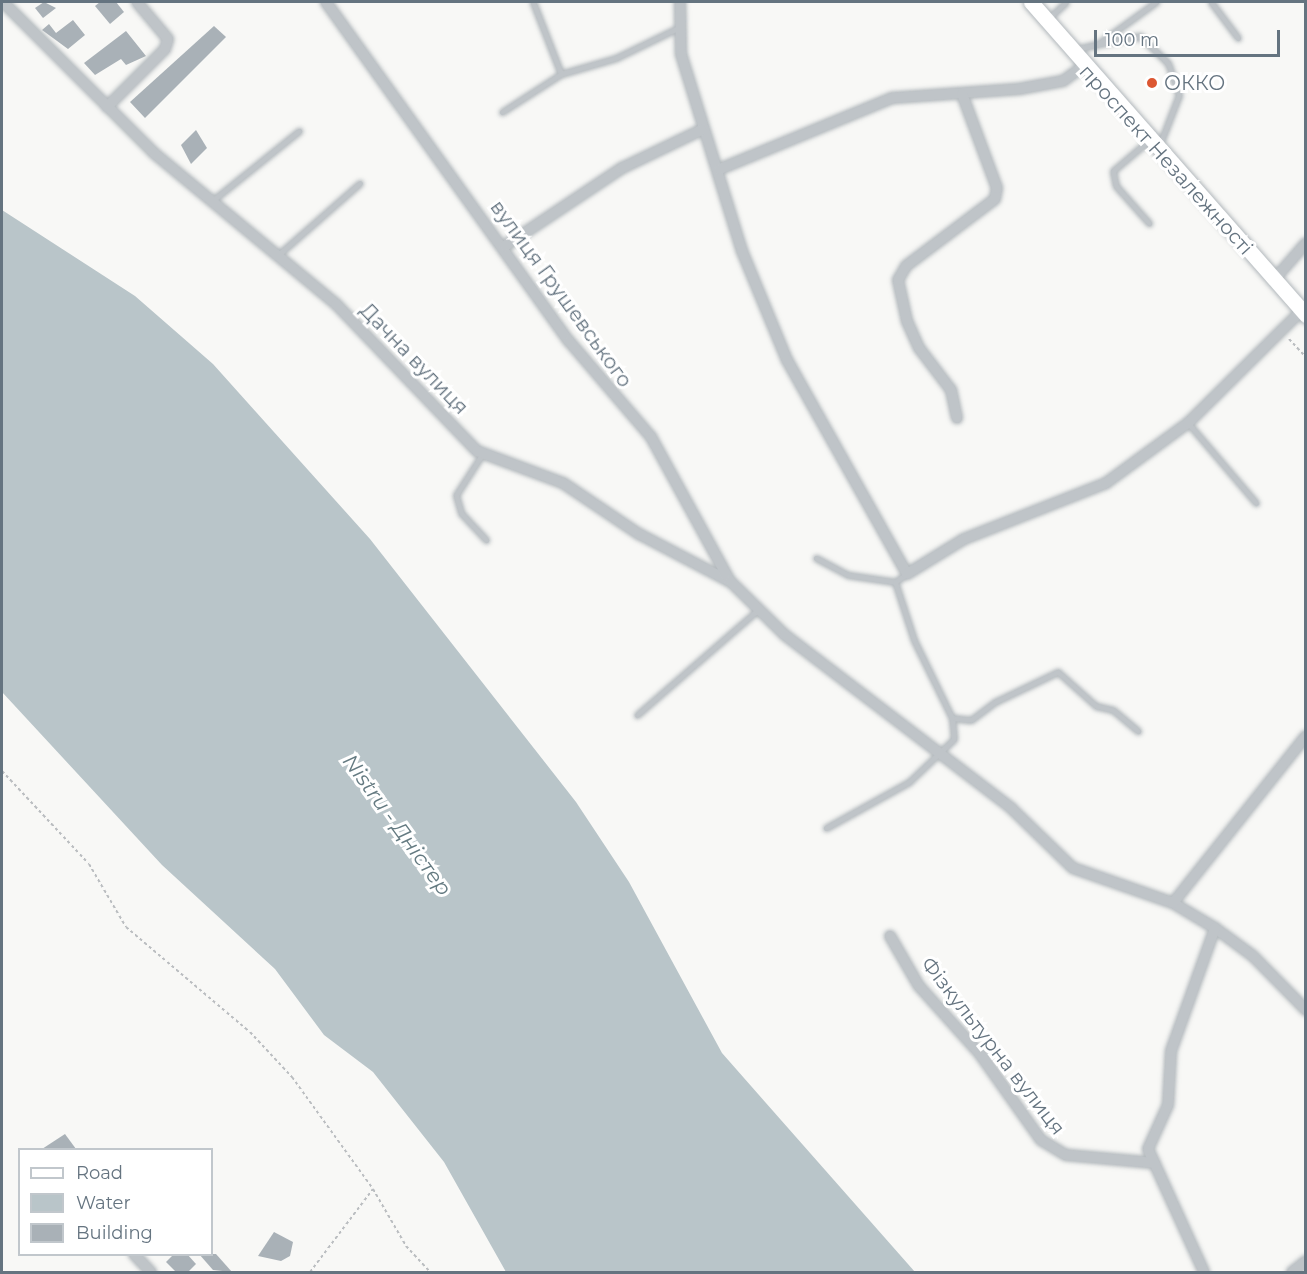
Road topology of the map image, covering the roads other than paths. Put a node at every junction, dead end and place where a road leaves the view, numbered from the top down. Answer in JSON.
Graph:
{"nodes":[{"id":1,"x":3,"y":2,"type":"edge"},
{"id":2,"x":137,"y":2,"type":"edge"},
{"id":3,"x":326,"y":2,"type":"edge"},
{"id":4,"x":533,"y":2,"type":"edge"},
{"id":5,"x":680,"y":2,"type":"edge"},
{"id":6,"x":1031,"y":2,"type":"edge"},
{"id":7,"x":1066,"y":2,"type":"edge"},
{"id":8,"x":1156,"y":2,"type":"edge"},
{"id":9,"x":1211,"y":2,"type":"edge"},
{"id":10,"x":1046,"y":21,"type":"junction"},
{"id":11,"x":680,"y":27,"type":"junction"},
{"id":12,"x":1238,"y":39,"type":"dead end"},
{"id":13,"x":1098,"y":45,"type":"junction"},
{"id":14,"x":1068,"y":50,"type":"junction"},
{"id":15,"x":1084,"y":66,"type":"junction"},
{"id":16,"x":561,"y":74,"type":"junction"},
{"id":17,"x":962,"y":94,"type":"junction"},
{"id":18,"x":107,"y":107,"type":"junction"},
{"id":19,"x":502,"y":112,"type":"dead end"},
{"id":20,"x":701,"y":130,"type":"junction"},
{"id":21,"x":299,"y":131,"type":"dead end"},
{"id":22,"x":1153,"y":146,"type":"junction"},
{"id":23,"x":720,"y":169,"type":"junction"},
{"id":24,"x":360,"y":183,"type":"dead end"},
{"id":25,"x":212,"y":201,"type":"junction"},
{"id":26,"x":1149,"y":223,"type":"dead end"},
{"id":27,"x":1305,"y":243,"type":"edge"},
{"id":28,"x":505,"y":246,"type":"junction"},
{"id":29,"x":278,"y":255,"type":"junction"},
{"id":30,"x":1273,"y":281,"type":"junction"},
{"id":31,"x":1304,"y":312,"type":"edge"},
{"id":32,"x":957,"y":418,"type":"dead end"},
{"id":33,"x":1188,"y":423,"type":"junction"},
{"id":34,"x":483,"y":453,"type":"junction"},
{"id":35,"x":1256,"y":503,"type":"dead end"},
{"id":36,"x":486,"y":540,"type":"dead end"},
{"id":37,"x":816,"y":558,"type":"dead end"},
{"id":38,"x":907,"y":574,"type":"junction"},
{"id":39,"x":730,"y":582,"type":"junction"},
{"id":40,"x":895,"y":582,"type":"junction"},
{"id":41,"x":761,"y":608,"type":"junction"},
{"id":42,"x":637,"y":715,"type":"dead end"},
{"id":43,"x":952,"y":718,"type":"junction"},
{"id":44,"x":1138,"y":731,"type":"dead end"},
{"id":45,"x":1305,"y":736,"type":"edge"},
{"id":46,"x":941,"y":750,"type":"junction"},
{"id":47,"x":826,"y":828,"type":"dead end"},
{"id":48,"x":1173,"y":903,"type":"junction"},
{"id":49,"x":1215,"y":928,"type":"junction"},
{"id":50,"x":890,"y":936,"type":"dead end"},
{"id":51,"x":1305,"y":1010,"type":"edge"},
{"id":52,"x":1155,"y":1163,"type":"junction"},
{"id":53,"x":136,"y":1256,"type":"edge"},
{"id":54,"x":1305,"y":1261,"type":"edge"},
{"id":55,"x":151,"y":1272,"type":"edge"},
{"id":56,"x":1204,"y":1272,"type":"edge"},
{"id":57,"x":1292,"y":1272,"type":"edge"}],
"edges":[{"from":1,"to":18,"type":"street","name":"Дачна вулиця"},
{"from":2,"to":18,"type":"street"},
{"from":3,"to":28,"type":"street","name":"вулиця Грушевського"},
{"from":4,"to":16,"type":"lane"},
{"from":5,"to":11,"type":"street"},
{"from":6,"to":10,"type":"main road","name":"проспект Незалежності"},
{"from":7,"to":10,"type":"lane"},
{"from":8,"to":13,"type":"lane"},
{"from":9,"to":12,"type":"lane"},
{"from":10,"to":14,"type":"main road","name":"проспект Незалежності"},
{"from":11,"to":16,"type":"lane"},
{"from":11,"to":20,"type":"street"},
{"from":13,"to":14,"type":"lane"},
{"from":13,"to":22,"type":"lane"},
{"from":14,"to":15,"type":"main road","name":"проспект Незалежності"},
{"from":15,"to":17,"type":"street"},
{"from":15,"to":22,"type":"main road","name":"проспект Незалежності"},
{"from":16,"to":19,"type":"lane"},
{"from":17,"to":23,"type":"street"},
{"from":17,"to":32,"type":"street"},
{"from":18,"to":25,"type":"street","name":"Дачна вулиця"},
{"from":20,"to":23,"type":"street"},
{"from":20,"to":28,"type":"street"},
{"from":21,"to":25,"type":"lane"},
{"from":22,"to":26,"type":"lane"},
{"from":22,"to":30,"type":"main road","name":"проспект Незалежності"},
{"from":23,"to":38,"type":"street"},
{"from":24,"to":29,"type":"lane"},
{"from":25,"to":29,"type":"street","name":"Дачна вулиця"},
{"from":27,"to":30,"type":"street"},
{"from":28,"to":39,"type":"street","name":"вулиця Грушевського"},
{"from":29,"to":34,"type":"street","name":"Дачна вулиця"},
{"from":30,"to":31,"type":"main road","name":"проспект Незалежності"},
{"from":31,"to":33,"type":"street"},
{"from":33,"to":35,"type":"lane"},
{"from":33,"to":38,"type":"street"},
{"from":34,"to":36,"type":"lane"},
{"from":34,"to":39,"type":"street","name":"Дачна вулиця"},
{"from":37,"to":40,"type":"lane"},
{"from":38,"to":40,"type":"lane"},
{"from":39,"to":41,"type":"street","name":"вулиця Грушевського"},
{"from":40,"to":43,"type":"lane"},
{"from":41,"to":42,"type":"lane"},
{"from":41,"to":46,"type":"street","name":"вулиця Грушевського"},
{"from":43,"to":44,"type":"lane"},
{"from":43,"to":46,"type":"lane"},
{"from":45,"to":48,"type":"street"},
{"from":46,"to":47,"type":"lane"},
{"from":46,"to":48,"type":"street","name":"вулиця Грушевського"},
{"from":48,"to":49,"type":"street","name":"вулиця Грушевського"},
{"from":49,"to":51,"type":"street","name":"вулиця Грушевського"},
{"from":49,"to":52,"type":"street"},
{"from":50,"to":52,"type":"street","name":"Фізкультурна вулиця"},
{"from":52,"to":56,"type":"street"},
{"from":53,"to":55,"type":"street"},
{"from":54,"to":57,"type":"street"}]}
